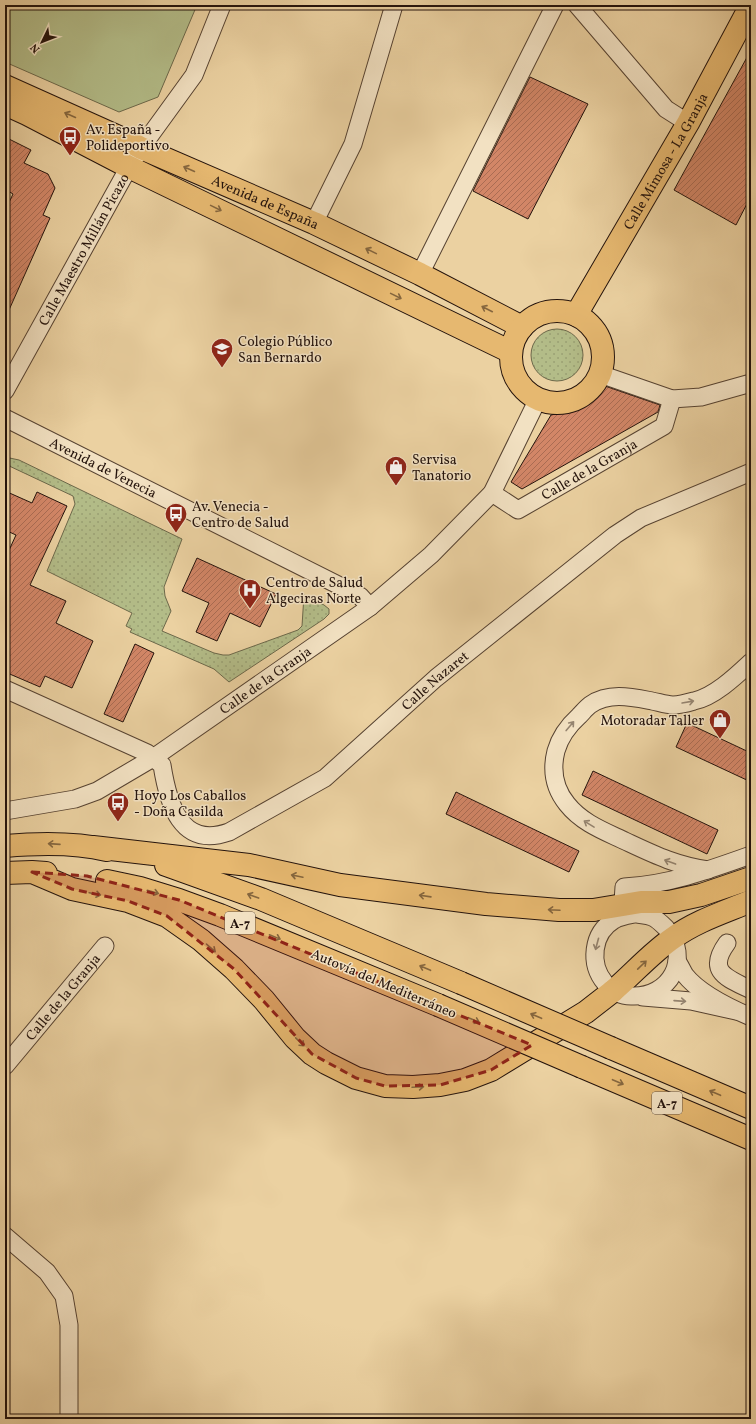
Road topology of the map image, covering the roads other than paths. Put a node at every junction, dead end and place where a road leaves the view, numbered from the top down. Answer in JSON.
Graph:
{"nodes":[{"id":1,"x":222,"y":5,"type":"edge"},
{"id":2,"x":394,"y":5,"type":"edge"},
{"id":3,"x":555,"y":5,"type":"edge"},
{"id":4,"x":577,"y":5,"type":"edge"},
{"id":5,"x":751,"y":5,"type":"edge"},
{"id":6,"x":5,"y":86,"type":"edge"},
{"id":7,"x":5,"y":104,"type":"edge"},
{"id":8,"x":688,"y":123,"type":"junction"},
{"id":9,"x":141,"y":148,"type":"junction"},
{"id":10,"x":130,"y":167,"type":"junction"},
{"id":11,"x":314,"y":223,"type":"junction"},
{"id":12,"x":420,"y":274,"type":"junction"},
{"id":13,"x":576,"y":315,"type":"junction"},
{"id":14,"x":522,"y":327,"type":"junction"},
{"id":15,"x":511,"y":352,"type":"junction"},
{"id":16,"x":600,"y":374,"type":"junction"},
{"id":17,"x":751,"y":383,"type":"edge"},
{"id":18,"x":5,"y":391,"type":"edge"},
{"id":19,"x":538,"y":399,"type":"junction"},
{"id":20,"x":672,"y":399,"type":"junction"},
{"id":21,"x":5,"y":418,"type":"edge"},
{"id":22,"x":751,"y":472,"type":"edge"},
{"id":23,"x":492,"y":493,"type":"junction"},
{"id":24,"x":370,"y":607,"type":"junction"},
{"id":25,"x":751,"y":662,"type":"edge"},
{"id":26,"x":5,"y":689,"type":"edge"},
{"id":27,"x":154,"y":758,"type":"junction"},
{"id":28,"x":5,"y":811,"type":"edge"},
{"id":29,"x":5,"y":846,"type":"edge"},
{"id":30,"x":93,"y":847,"type":"junction"},
{"id":31,"x":751,"y":855,"type":"edge"},
{"id":32,"x":708,"y":870,"type":"junction"},
{"id":33,"x":32,"y":872,"type":"junction"},
{"id":34,"x":5,"y":873,"type":"edge"},
{"id":35,"x":751,"y":878,"type":"edge"},
{"id":36,"x":679,"y":879,"type":"junction"},
{"id":37,"x":728,"y":886,"type":"junction"},
{"id":38,"x":751,"y":901,"type":"edge"},
{"id":39,"x":633,"y":905,"type":"junction"},
{"id":40,"x":673,"y":937,"type":"junction"},
{"id":41,"x":727,"y":944,"type":"dead end"},
{"id":42,"x":105,"y":946,"type":"dead end"},
{"id":43,"x":677,"y":961,"type":"junction"},
{"id":44,"x":751,"y":990,"type":"edge"},
{"id":45,"x":613,"y":991,"type":"junction"},
{"id":46,"x":641,"y":997,"type":"junction"},
{"id":47,"x":743,"y":1014,"type":"edge"},
{"id":48,"x":5,"y":1066,"type":"edge"},
{"id":49,"x":751,"y":1108,"type":"edge"},
{"id":50,"x":751,"y":1139,"type":"edge"},
{"id":51,"x":5,"y":1236,"type":"edge"},
{"id":52,"x":69,"y":1419,"type":"edge"}],
"edges":[{"from":1,"to":9,"type":"street","name":"Calle Maestro Millán Picazo"},
{"from":2,"to":11,"type":"street"},
{"from":3,"to":12,"type":"street"},
{"from":4,"to":8,"type":"street"},
{"from":5,"to":8,"type":"main road","name":"Calle Mimosa - La Granja"},
{"from":9,"to":6,"type":"main road","name":"Avenida de España","one_way":true},
{"from":7,"to":10,"type":"main road","name":"Avenida de España"},
{"from":8,"to":13,"type":"main road","name":"Calle Mimosa - La Granja"},
{"from":9,"to":10,"type":"street","name":"Calle Maestro Millán Picazo"},
{"from":11,"to":9,"type":"main road","name":"Avenida de España","one_way":true},
{"from":10,"to":15,"type":"main road","name":"Avenida de España","one_way":true},
{"from":10,"to":18,"type":"street","name":"Calle Maestro Millán Picazo"},
{"from":12,"to":11,"type":"main road","name":"Avenida de España","one_way":true},
{"from":14,"to":12,"type":"main road","name":"Avenida de España","one_way":true},
{"from":13,"to":14,"type":"main road"},
{"from":13,"to":16,"type":"main road"},
{"from":14,"to":15,"type":"main road"},
{"from":15,"to":19,"type":"main road"},
{"from":16,"to":19,"type":"main road"},
{"from":16,"to":20,"type":"street"},
{"from":17,"to":20,"type":"street"},
{"from":19,"to":23,"type":"street","name":"Calle de la Granja"},
{"from":20,"to":23,"type":"street","name":"Calle de la Granja"},
{"from":21,"to":24,"type":"street","name":"Avenida de Venecia"},
{"from":22,"to":27,"type":"street","name":"Calle Nazaret"},
{"from":23,"to":24,"type":"street","name":"Calle de la Granja"},
{"from":24,"to":27,"type":"street","name":"Calle de la Granja"},
{"from":32,"to":25,"type":"street","one_way":true},
{"from":26,"to":27,"type":"street"},
{"from":27,"to":28,"type":"street","name":"Calle de la Granja"},
{"from":30,"to":29,"type":"main road","name":"Autovía del Mediterráneo","number":"A-7","one_way":true},
{"from":39,"to":30,"type":"main road","one_way":true},
{"from":49,"to":30,"type":"main road","name":"Autovía del Mediterráneo","number":"A-7","one_way":true,"bridge":true},
{"from":31,"to":32,"type":"street"},
{"from":32,"to":36,"type":"street"},
{"from":33,"to":34,"type":"main road","name":"Autovía del Mediterráneo","number":"A-7"},
{"from":33,"to":45,"type":"main road","one_way":true},
{"from":33,"to":50,"type":"main road","name":"Autovía del Mediterráneo","number":"A-7","one_way":true,"bridge":true},
{"from":35,"to":37,"type":"main road"},
{"from":36,"to":37,"type":"street"},
{"from":36,"to":39,"type":"street"},
{"from":37,"to":39,"type":"main road"},
{"from":38,"to":40,"type":"main road"},
{"from":39,"to":40,"type":"street"},
{"from":39,"to":45,"type":"street","one_way":true},
{"from":40,"to":43,"type":"street"},
{"from":45,"to":40,"type":"main road","one_way":true},
{"from":41,"to":44,"type":"street"},
{"from":42,"to":48,"type":"street","name":"Calle de la Granja"},
{"from":43,"to":46,"type":"street"},
{"from":43,"to":47,"type":"street"},
{"from":45,"to":46,"type":"street"},
{"from":46,"to":47,"type":"street","one_way":true},
{"from":51,"to":52,"type":"street"}]}
